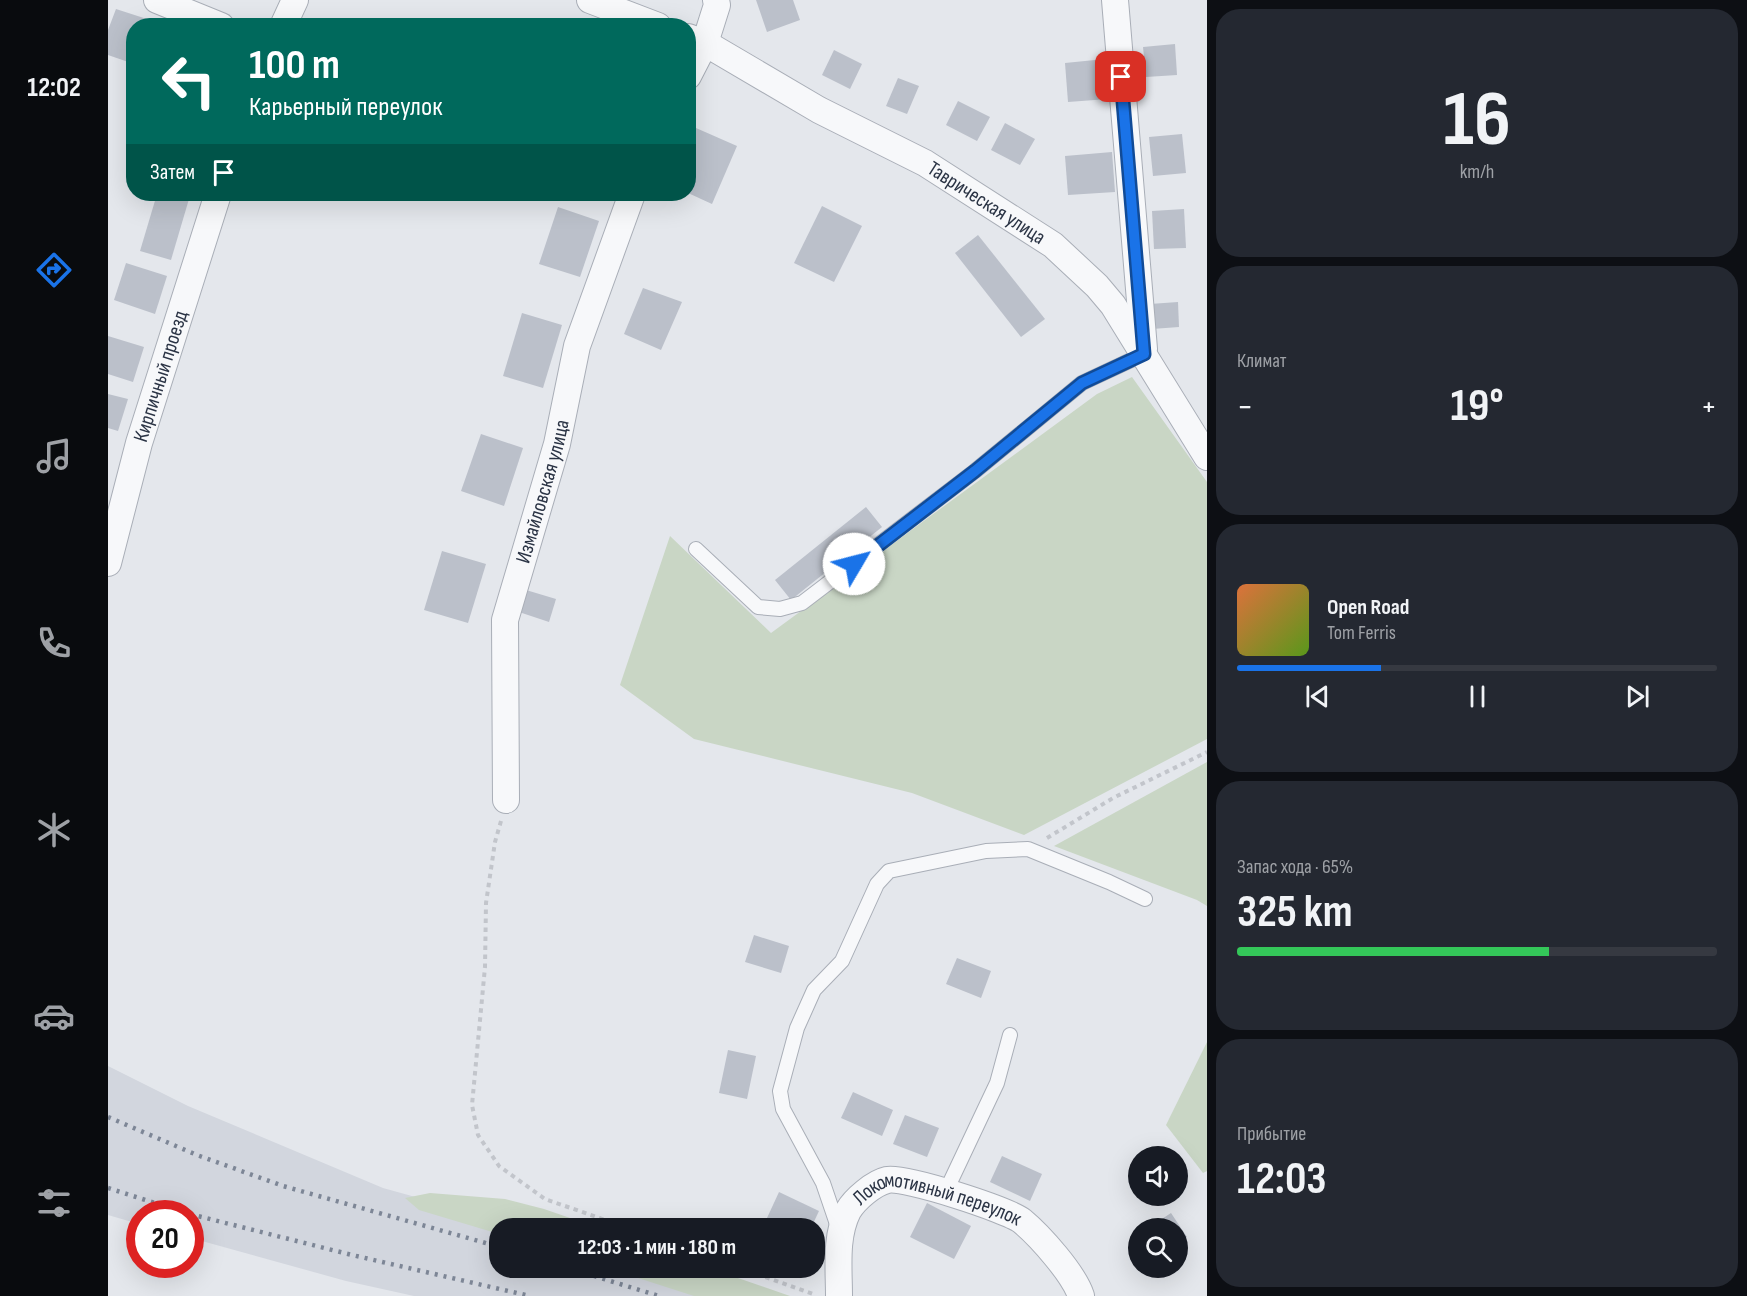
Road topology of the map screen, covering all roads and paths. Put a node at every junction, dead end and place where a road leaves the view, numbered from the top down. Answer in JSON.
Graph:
{"nodes":[{"id":1,"x":157,"y":0,"type":"edge"},
{"id":2,"x":295,"y":0,"type":"edge"},
{"id":3,"x":590,"y":0,"type":"edge"},
{"id":4,"x":716,"y":0,"type":"edge"},
{"id":5,"x":1114,"y":0,"type":"edge"},
{"id":6,"x":201,"y":18,"type":"edge"},
{"id":7,"x":287,"y":18,"type":"edge"},
{"id":8,"x":637,"y":18,"type":"edge"},
{"id":9,"x":697,"y":40,"type":"edge"},
{"id":10,"x":216,"y":201,"type":"edge"},
{"id":11,"x":629,"y":201,"type":"edge"},
{"id":12,"x":1144,"y":354,"type":"junction"},
{"id":13,"x":1207,"y":457,"type":"edge"},
{"id":14,"x":696,"y":549,"type":"dead end"},
{"id":15,"x":108,"y":563,"type":"edge"},
{"id":16,"x":1207,"y":752,"type":"edge"},
{"id":17,"x":506,"y":800,"type":"joint"},
{"id":18,"x":1028,"y":849,"type":"junction"},
{"id":19,"x":1145,"y":899,"type":"dead end"},
{"id":20,"x":1010,"y":1035,"type":"dead end"},
{"id":21,"x":946,"y":1191,"type":"junction"},
{"id":22,"x":599,"y":1218,"type":"edge"},
{"id":23,"x":840,"y":1232,"type":"junction"},
{"id":24,"x":768,"y":1278,"type":"edge"},
{"id":25,"x":819,"y":1296,"type":"edge"},
{"id":26,"x":838,"y":1296,"type":"edge"},
{"id":27,"x":1081,"y":1296,"type":"edge"}],
"edges":[{"from":1,"to":6,"type":"street"},
{"from":2,"to":7,"type":"street"},
{"from":3,"to":8,"type":"street"},
{"from":4,"to":9,"type":"street"},
{"from":5,"to":12,"type":"street"},
{"from":9,"to":12,"type":"street","name":"Таврическая улица"},
{"from":10,"to":15,"type":"street","name":"Кирпичный проезд"},
{"from":11,"to":17,"type":"street","name":"Измайловская улица"},
{"from":12,"to":13,"type":"street","name":"Таврическая улица"},
{"from":12,"to":14,"type":"lane"},
{"from":16,"to":18,"type":"path"},
{"from":17,"to":22,"type":"path"},
{"from":18,"to":19,"type":"lane"},
{"from":18,"to":23,"type":"lane"},
{"from":20,"to":21,"type":"lane"},
{"from":21,"to":23,"type":"street","name":"Локомотивный переулок"},
{"from":21,"to":27,"type":"street","name":"Локомотивный переулок"},
{"from":23,"to":26,"type":"street","name":"Локомотивный переулок"},
{"from":24,"to":25,"type":"path"}]}
